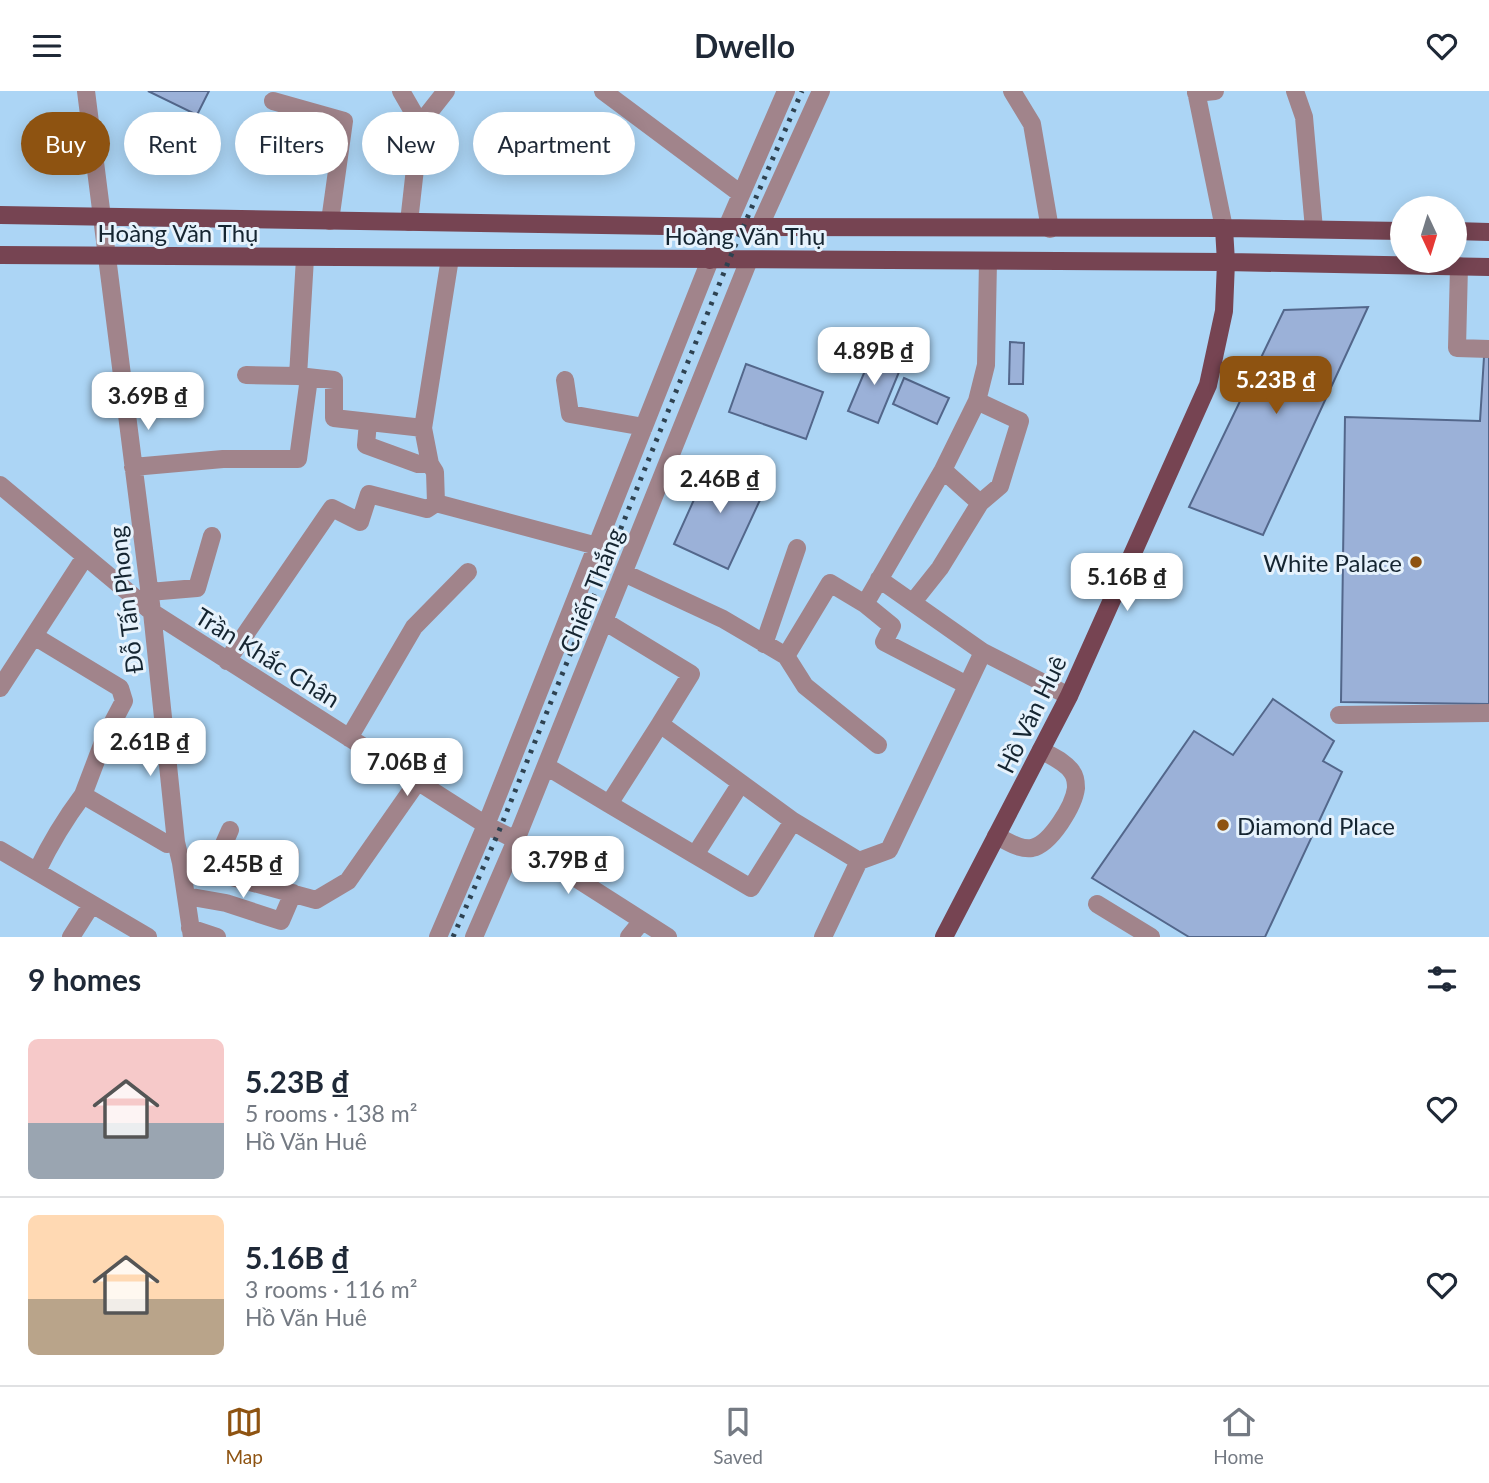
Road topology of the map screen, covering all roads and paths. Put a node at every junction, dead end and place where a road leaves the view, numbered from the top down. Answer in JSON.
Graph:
{"nodes":[{"id":1,"x":86,"y":91,"type":"edge"},
{"id":2,"x":401,"y":91,"type":"edge"},
{"id":3,"x":446,"y":91,"type":"edge"},
{"id":4,"x":603,"y":91,"type":"edge"},
{"id":5,"x":821,"y":91,"type":"edge"},
{"id":6,"x":1012,"y":91,"type":"edge"},
{"id":7,"x":1215,"y":91,"type":"edge"},
{"id":8,"x":1295,"y":91,"type":"edge"},
{"id":9,"x":783,"y":92,"type":"edge"},
{"id":10,"x":1196,"y":92,"type":"edge"},
{"id":11,"x":273,"y":101,"type":"dead end"},
{"id":12,"x":413,"y":112,"type":"edge"},
{"id":13,"x":429,"y":112,"type":"edge"},
{"id":14,"x":414,"y":175,"type":"edge"},
{"id":15,"x":741,"y":194,"type":"junction"},
{"id":16,"x":0,"y":215,"type":"edge"},
{"id":17,"x":102,"y":217,"type":"junction"},
{"id":18,"x":330,"y":221,"type":"junction"},
{"id":19,"x":409,"y":222,"type":"junction"},
{"id":20,"x":727,"y":227,"type":"junction"},
{"id":21,"x":759,"y":228,"type":"junction"},
{"id":22,"x":1224,"y":228,"type":"junction"},
{"id":23,"x":1050,"y":229,"type":"junction"},
{"id":24,"x":1314,"y":229,"type":"junction"},
{"id":25,"x":1390,"y":231,"type":"edge"},
{"id":26,"x":1467,"y":231,"type":"edge"},
{"id":27,"x":1489,"y":232,"type":"edge"},
{"id":28,"x":0,"y":255,"type":"edge"},
{"id":29,"x":107,"y":257,"type":"junction"},
{"id":30,"x":305,"y":258,"type":"junction"},
{"id":31,"x":450,"y":258,"type":"junction"},
{"id":32,"x":710,"y":260,"type":"junction"},
{"id":33,"x":749,"y":260,"type":"junction"},
{"id":34,"x":988,"y":261,"type":"junction"},
{"id":35,"x":1226,"y":262,"type":"junction"},
{"id":36,"x":1390,"y":265,"type":"edge"},
{"id":37,"x":1467,"y":266,"type":"edge"},
{"id":38,"x":1489,"y":267,"type":"edge"},
{"id":39,"x":1459,"y":273,"type":"edge"},
{"id":40,"x":1489,"y":349,"type":"edge"},
{"id":41,"x":246,"y":375,"type":"dead end"},
{"id":42,"x":304,"y":377,"type":"junction"},
{"id":43,"x":565,"y":380,"type":"dead end"},
{"id":44,"x":977,"y":401,"type":"junction"},
{"id":45,"x":368,"y":422,"type":"junction"},
{"id":46,"x":644,"y":427,"type":"junction"},
{"id":47,"x":423,"y":428,"type":"junction"},
{"id":48,"x":430,"y":464,"type":"junction"},
{"id":49,"x":133,"y":467,"type":"junction"},
{"id":50,"x":943,"y":470,"type":"junction"},
{"id":51,"x":0,"y":485,"type":"edge"},
{"id":52,"x":436,"y":503,"type":"junction"},
{"id":53,"x":981,"y":503,"type":"junction"},
{"id":54,"x":212,"y":536,"type":"dead end"},
{"id":55,"x":597,"y":546,"type":"junction"},
{"id":56,"x":797,"y":548,"type":"dead end"},
{"id":57,"x":85,"y":557,"type":"junction"},
{"id":58,"x":468,"y":572,"type":"dead end"},
{"id":59,"x":624,"y":573,"type":"junction"},
{"id":60,"x":879,"y":579,"type":"junction"},
{"id":61,"x":149,"y":592,"type":"junction"},
{"id":62,"x":913,"y":602,"type":"junction"},
{"id":63,"x":865,"y":604,"type":"junction"},
{"id":64,"x":152,"y":612,"type":"junction"},
{"id":65,"x":604,"y":621,"type":"junction"},
{"id":66,"x":34,"y":636,"type":"junction"},
{"id":67,"x":764,"y":643,"type":"junction"},
{"id":68,"x":983,"y":652,"type":"junction"},
{"id":69,"x":786,"y":656,"type":"junction"},
{"id":70,"x":228,"y":661,"type":"junction"},
{"id":71,"x":967,"y":685,"type":"junction"},
{"id":72,"x":0,"y":688,"type":"edge"},
{"id":73,"x":1069,"y":696,"type":"junction"},
{"id":74,"x":1489,"y":713,"type":"edge"},
{"id":75,"x":1339,"y":715,"type":"dead end"},
{"id":76,"x":660,"y":724,"type":"junction"},
{"id":77,"x":105,"y":737,"type":"junction"},
{"id":78,"x":349,"y":738,"type":"junction"},
{"id":79,"x":878,"y":745,"type":"dead end"},
{"id":80,"x":130,"y":749,"type":"dead end"},
{"id":81,"x":1041,"y":750,"type":"junction"},
{"id":82,"x":546,"y":766,"type":"junction"},
{"id":83,"x":418,"y":781,"type":"junction"},
{"id":84,"x":741,"y":783,"type":"junction"},
{"id":85,"x":83,"y":795,"type":"junction"},
{"id":86,"x":609,"y":804,"type":"junction"},
{"id":87,"x":793,"y":821,"type":"junction"},
{"id":88,"x":486,"y":825,"type":"junction"},
{"id":89,"x":230,"y":830,"type":"dead end"},
{"id":90,"x":996,"y":836,"type":"junction"},
{"id":91,"x":516,"y":840,"type":"junction"},
{"id":92,"x":176,"y":842,"type":"junction"},
{"id":93,"x":0,"y":851,"type":"edge"},
{"id":94,"x":290,"y":853,"type":"dead end"},
{"id":95,"x":695,"y":855,"type":"junction"},
{"id":96,"x":859,"y":861,"type":"junction"},
{"id":97,"x":181,"y":863,"type":"junction"},
{"id":98,"x":37,"y":871,"type":"junction"},
{"id":99,"x":212,"y":871,"type":"junction"},
{"id":100,"x":275,"y":888,"type":"junction"},
{"id":101,"x":293,"y":893,"type":"junction"},
{"id":102,"x":186,"y":896,"type":"junction"},
{"id":103,"x":92,"y":904,"type":"junction"},
{"id":104,"x":1097,"y":904,"type":"dead end"},
{"id":105,"x":642,"y":921,"type":"junction"},
{"id":106,"x":191,"y":932,"type":"edge"},
{"id":107,"x":71,"y":937,"type":"edge"},
{"id":108,"x":148,"y":937,"type":"edge"},
{"id":109,"x":217,"y":937,"type":"edge"},
{"id":110,"x":438,"y":937,"type":"edge"},
{"id":111,"x":474,"y":937,"type":"edge"},
{"id":112,"x":629,"y":937,"type":"edge"},
{"id":113,"x":667,"y":937,"type":"edge"},
{"id":114,"x":823,"y":937,"type":"edge"},
{"id":115,"x":944,"y":937,"type":"edge"},
{"id":116,"x":1152,"y":937,"type":"edge"}],
"edges":[{"from":1,"to":17,"type":"street","name":"Đỗ Tấn Phong"},
{"from":2,"to":12,"type":"street"},
{"from":3,"to":13,"type":"street"},
{"from":4,"to":15,"type":"street"},
{"from":5,"to":21,"type":"street"},
{"from":6,"to":23,"type":"street"},
{"from":7,"to":10,"type":"street"},
{"from":8,"to":24,"type":"street"},
{"from":9,"to":15,"type":"street"},
{"from":10,"to":22,"type":"street"},
{"from":11,"to":18,"type":"street"},
{"from":14,"to":19,"type":"street"},
{"from":15,"to":20,"type":"street"},
{"from":16,"to":17,"type":"main road","name":"Hoàng Văn Thụ"},
{"from":17,"to":18,"type":"main road","name":"Hoàng Văn Thụ"},
{"from":17,"to":29,"type":"street","name":"Đỗ Tấn Phong"},
{"from":18,"to":19,"type":"main road","name":"Hoàng Văn Thụ"},
{"from":19,"to":20,"type":"main road","name":"Hoàng Văn Thụ"},
{"from":20,"to":21,"type":"main road","name":"Hoàng Văn Thụ"},
{"from":20,"to":32,"type":"main road"},
{"from":21,"to":23,"type":"main road","name":"Hoàng Văn Thụ"},
{"from":21,"to":33,"type":"main road"},
{"from":22,"to":23,"type":"main road","name":"Hoàng Văn Thụ"},
{"from":22,"to":24,"type":"main road","name":"Hoàng Văn Thụ"},
{"from":22,"to":35,"type":"main road","name":"Hồ Văn Huê"},
{"from":24,"to":25,"type":"main road","name":"Hoàng Văn Thụ"},
{"from":26,"to":27,"type":"main road"},
{"from":28,"to":29,"type":"main road","name":"Hoàng Văn Thụ"},
{"from":29,"to":30,"type":"main road","name":"Hoàng Văn Thụ"},
{"from":29,"to":49,"type":"street","name":"Đỗ Tấn Phong"},
{"from":30,"to":31,"type":"main road","name":"Hoàng Văn Thụ"},
{"from":30,"to":42,"type":"street"},
{"from":31,"to":32,"type":"main road","name":"Hoàng Văn Thụ"},
{"from":31,"to":47,"type":"street"},
{"from":32,"to":33,"type":"main road","name":"Hoàng Văn Thụ"},
{"from":32,"to":46,"type":"street","name":"Chiến Thắng"},
{"from":33,"to":34,"type":"main road","name":"Hoàng Văn Thụ"},
{"from":33,"to":59,"type":"street","name":"Chiến Thắng"},
{"from":34,"to":35,"type":"main road","name":"Hoàng Văn Thụ"},
{"from":34,"to":44,"type":"street"},
{"from":35,"to":36,"type":"main road","name":"Hoàng Văn Thụ"},
{"from":35,"to":73,"type":"main road","name":"Hồ Văn Huê"},
{"from":37,"to":38,"type":"main road","name":"Hoàng Văn Thụ"},
{"from":39,"to":40,"type":"street"},
{"from":41,"to":42,"type":"street"},
{"from":42,"to":45,"type":"street"},
{"from":42,"to":49,"type":"street"},
{"from":43,"to":46,"type":"street"},
{"from":44,"to":50,"type":"street"},
{"from":44,"to":53,"type":"street"},
{"from":45,"to":47,"type":"street"},
{"from":45,"to":48,"type":"street"},
{"from":46,"to":55,"type":"street","name":"Chiến Thắng"},
{"from":47,"to":48,"type":"street"},
{"from":48,"to":52,"type":"street"},
{"from":49,"to":61,"type":"street","name":"Đỗ Tấn Phong"},
{"from":50,"to":53,"type":"street"},
{"from":50,"to":60,"type":"street"},
{"from":51,"to":57,"type":"street","name":"Trần Khắc Chân"},
{"from":52,"to":55,"type":"street"},
{"from":52,"to":70,"type":"street"},
{"from":53,"to":62,"type":"street"},
{"from":54,"to":61,"type":"street"},
{"from":55,"to":88,"type":"street","name":"Chiến Thắng"},
{"from":56,"to":67,"type":"street"},
{"from":57,"to":64,"type":"street","name":"Trần Khắc Chân"},
{"from":57,"to":66,"type":"street"},
{"from":58,"to":78,"type":"street"},
{"from":59,"to":65,"type":"street","name":"Chiến Thắng"},
{"from":59,"to":67,"type":"street"},
{"from":60,"to":62,"type":"street"},
{"from":60,"to":63,"type":"street"},
{"from":61,"to":64,"type":"street","name":"Đỗ Tấn Phong"},
{"from":62,"to":68,"type":"street"},
{"from":63,"to":69,"type":"street"},
{"from":63,"to":71,"type":"street"},
{"from":64,"to":70,"type":"street","name":"Trần Khắc Chân"},
{"from":64,"to":92,"type":"street","name":"Đỗ Tấn Phong"},
{"from":65,"to":76,"type":"street"},
{"from":65,"to":82,"type":"street","name":"Chiến Thắng"},
{"from":66,"to":72,"type":"street"},
{"from":66,"to":77,"type":"street"},
{"from":67,"to":69,"type":"street"},
{"from":68,"to":71,"type":"street"},
{"from":68,"to":73,"type":"street"},
{"from":69,"to":79,"type":"street"},
{"from":70,"to":78,"type":"street","name":"Trần Khắc Chân"},
{"from":71,"to":96,"type":"street"},
{"from":73,"to":81,"type":"main road","name":"Hồ Văn Huê"},
{"from":74,"to":75,"type":"street"},
{"from":76,"to":84,"type":"street"},
{"from":76,"to":86,"type":"street"},
{"from":77,"to":80,"type":"street"},
{"from":77,"to":85,"type":"street"},
{"from":78,"to":83,"type":"street","name":"Trần Khắc Chân"},
{"from":81,"to":90,"type":"main road","name":"Hồ Văn Huê"},
{"from":81,"to":90,"type":"street"},
{"from":82,"to":86,"type":"street"},
{"from":82,"to":91,"type":"street","name":"Chiến Thắng"},
{"from":83,"to":88,"type":"street","name":"Trần Khắc Chân"},
{"from":83,"to":101,"type":"street"},
{"from":84,"to":87,"type":"street"},
{"from":84,"to":95,"type":"street"},
{"from":85,"to":92,"type":"street"},
{"from":85,"to":98,"type":"street"},
{"from":86,"to":95,"type":"street"},
{"from":87,"to":95,"type":"street"},
{"from":87,"to":96,"type":"street"},
{"from":88,"to":91,"type":"street","name":"Trần Khắc Chân"},
{"from":88,"to":110,"type":"street","name":"Chiến Thắng"},
{"from":89,"to":99,"type":"street"},
{"from":90,"to":115,"type":"main road","name":"Hồ Văn Huê"},
{"from":91,"to":105,"type":"street","name":"Trần Khắc Chân"},
{"from":91,"to":111,"type":"street","name":"Chiến Thắng"},
{"from":92,"to":97,"type":"street","name":"Đỗ Tấn Phong"},
{"from":93,"to":98,"type":"street"},
{"from":94,"to":100,"type":"street"},
{"from":96,"to":114,"type":"street"},
{"from":97,"to":99,"type":"street"},
{"from":97,"to":102,"type":"street","name":"Đỗ Tấn Phong"},
{"from":98,"to":103,"type":"street"},
{"from":99,"to":100,"type":"street"},
{"from":100,"to":101,"type":"street"},
{"from":101,"to":102,"type":"street"},
{"from":102,"to":106,"type":"street","name":"Đỗ Tấn Phong"},
{"from":103,"to":107,"type":"street"},
{"from":103,"to":108,"type":"street"},
{"from":104,"to":116,"type":"street"},
{"from":105,"to":112,"type":"street"},
{"from":105,"to":113,"type":"street","name":"Trần Khắc Chân"},
{"from":106,"to":109,"type":"street"}]}
